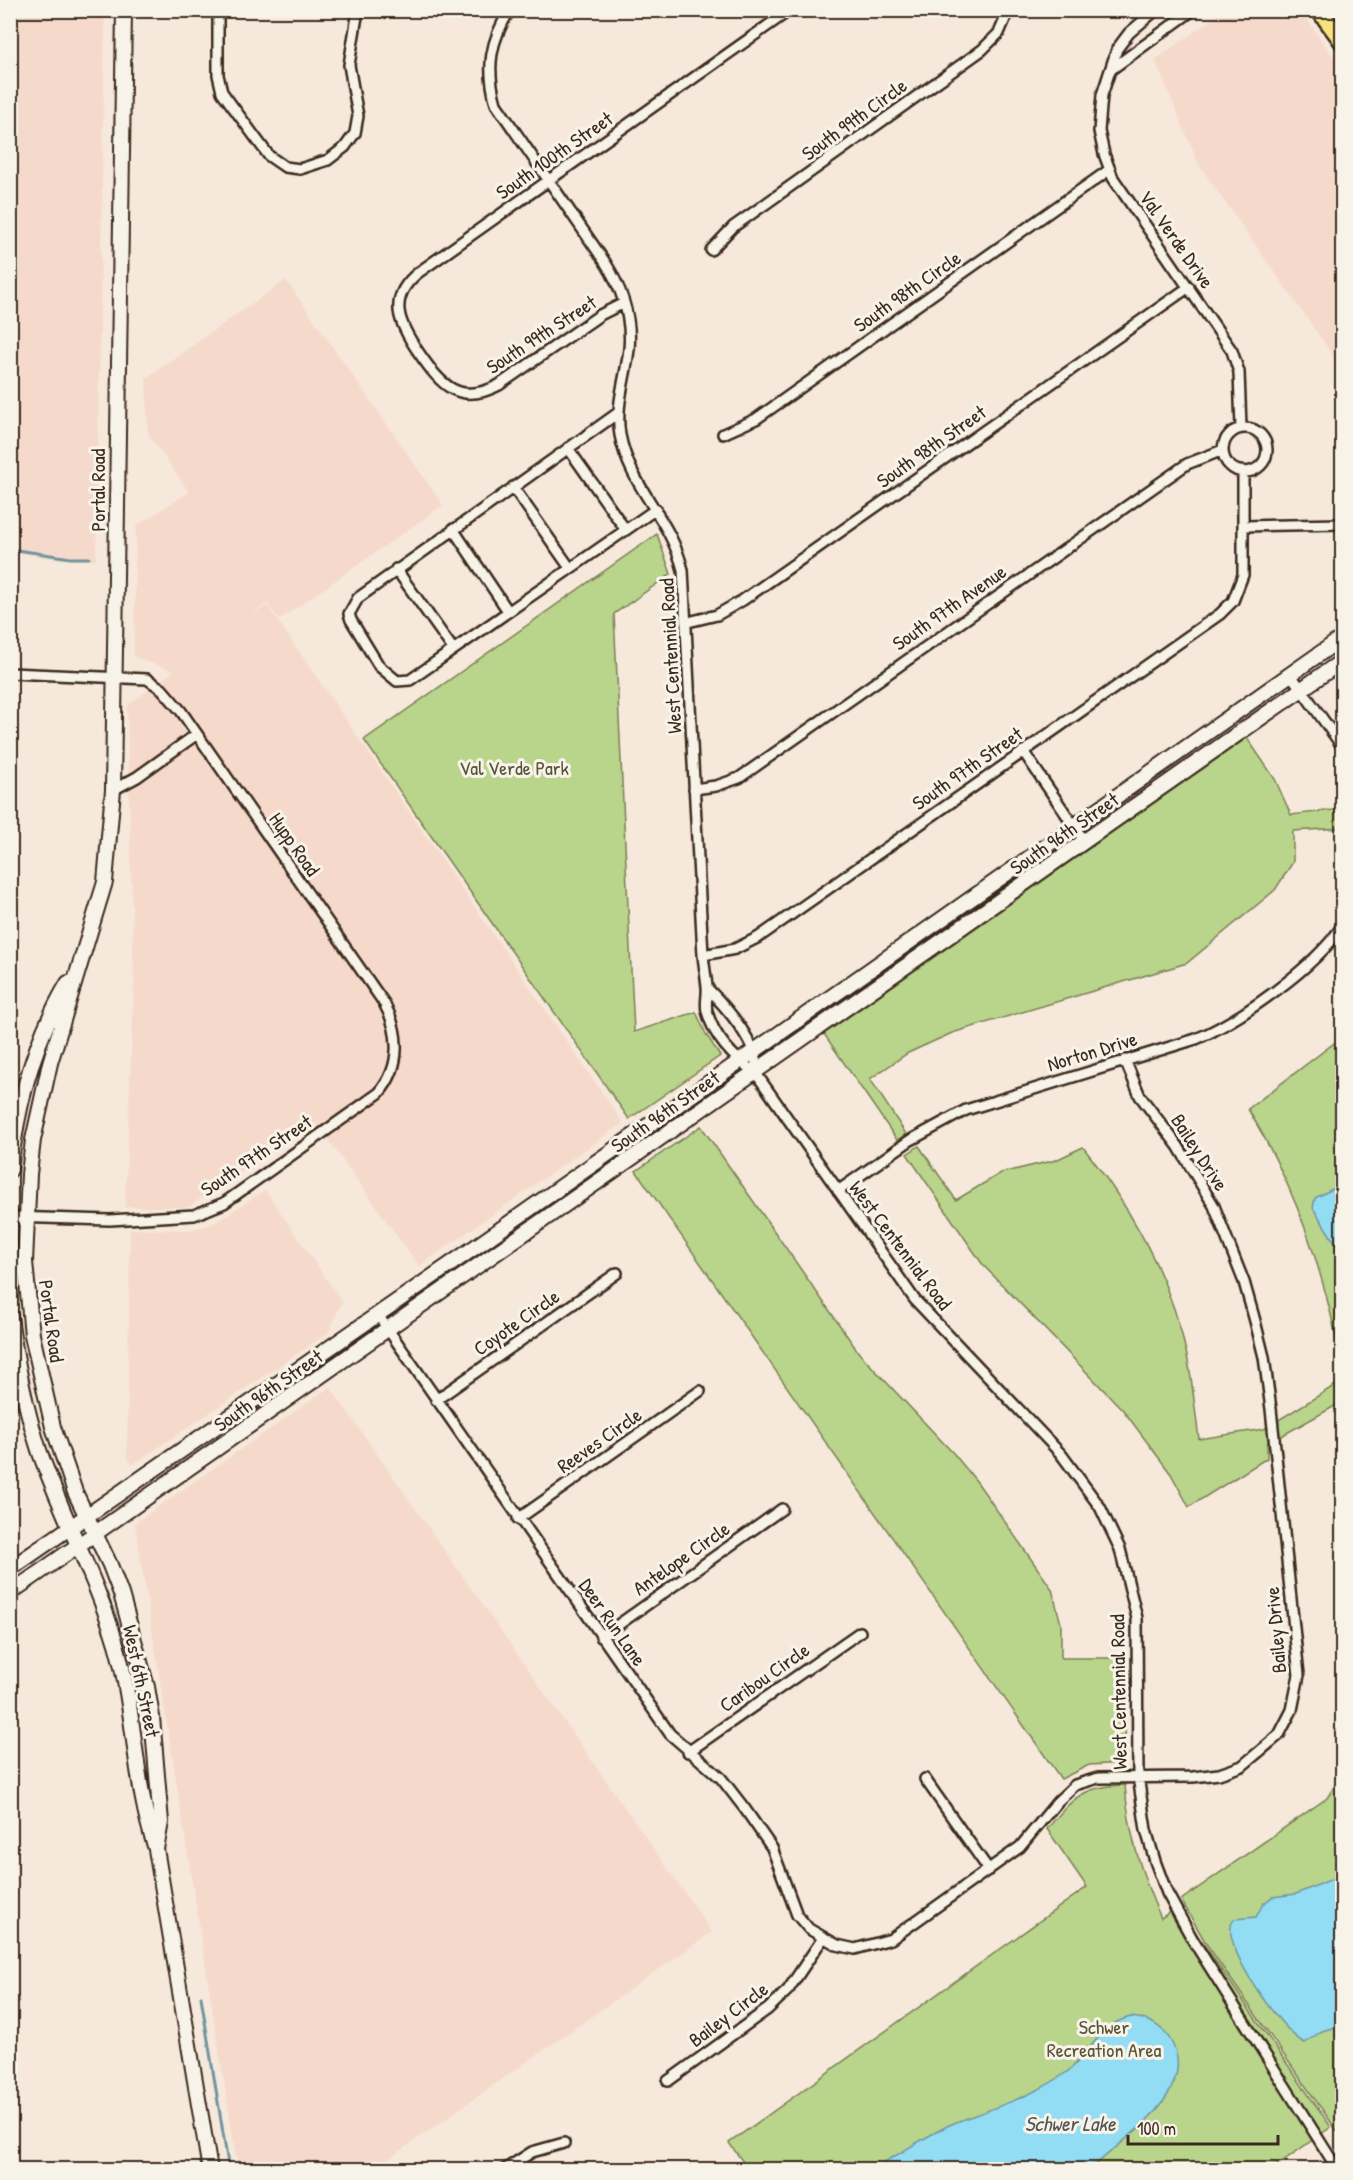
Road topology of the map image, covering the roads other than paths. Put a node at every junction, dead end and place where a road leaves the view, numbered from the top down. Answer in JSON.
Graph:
{"nodes":[{"id":1,"x":124,"y":10,"type":"edge"},
{"id":2,"x":218,"y":10,"type":"edge"},
{"id":3,"x":358,"y":10,"type":"edge"},
{"id":4,"x":510,"y":10,"type":"edge"},
{"id":5,"x":790,"y":10,"type":"edge"},
{"id":6,"x":1009,"y":10,"type":"edge"},
{"id":7,"x":1156,"y":10,"type":"edge"},
{"id":8,"x":1193,"y":10,"type":"edge"},
{"id":9,"x":1319,"y":10,"type":"edge"},
{"id":10,"x":1342,"y":41,"type":"edge"},
{"id":11,"x":1113,"y":68,"type":"junction"},
{"id":12,"x":1108,"y":170,"type":"junction"},
{"id":13,"x":548,"y":181,"type":"junction"},
{"id":14,"x":711,"y":250,"type":"dead end"},
{"id":15,"x":1190,"y":287,"type":"junction"},
{"id":16,"x":624,"y":303,"type":"junction"},
{"id":17,"x":421,"y":357,"type":"joint"},
{"id":18,"x":618,"y":413,"type":"junction"},
{"id":19,"x":1241,"y":428,"type":"junction"},
{"id":20,"x":723,"y":434,"type":"dead end"},
{"id":21,"x":568,"y":448,"type":"junction"},
{"id":22,"x":1223,"y":450,"type":"junction"},
{"id":23,"x":1244,"y":471,"type":"junction"},
{"id":24,"x":513,"y":487,"type":"junction"},
{"id":25,"x":656,"y":509,"type":"junction"},
{"id":26,"x":1342,"y":524,"type":"edge"},
{"id":27,"x":1244,"y":526,"type":"junction"},
{"id":28,"x":453,"y":529,"type":"junction"},
{"id":29,"x":625,"y":529,"type":"junction"},
{"id":30,"x":570,"y":568,"type":"junction"},
{"id":31,"x":396,"y":569,"type":"junction"},
{"id":32,"x":508,"y":611,"type":"junction"},
{"id":33,"x":688,"y":622,"type":"junction"},
{"id":34,"x":1342,"y":639,"type":"edge"},
{"id":35,"x":453,"y":649,"type":"junction"},
{"id":36,"x":1342,"y":661,"type":"edge"},
{"id":37,"x":10,"y":673,"type":"edge"},
{"id":38,"x":1292,"y":675,"type":"junction"},
{"id":39,"x":115,"y":676,"type":"junction"},
{"id":40,"x":1302,"y":690,"type":"junction"},
{"id":41,"x":197,"y":734,"type":"junction"},
{"id":42,"x":1342,"y":746,"type":"edge"},
{"id":43,"x":1023,"y":751,"type":"junction"},
{"id":44,"x":694,"y":789,"type":"junction"},
{"id":45,"x":113,"y":790,"type":"junction"},
{"id":46,"x":1071,"y":821,"type":"junction"},
{"id":47,"x":1085,"y":842,"type":"junction"},
{"id":48,"x":1342,"y":926,"type":"edge"},
{"id":49,"x":703,"y":955,"type":"junction"},
{"id":50,"x":78,"y":966,"type":"junction"},
{"id":51,"x":708,"y":989,"type":"junction"},
{"id":52,"x":754,"y":1051,"type":"junction"},
{"id":53,"x":1125,"y":1060,"type":"junction"},
{"id":54,"x":738,"y":1062,"type":"junction"},
{"id":55,"x":391,"y":1072,"type":"joint"},
{"id":56,"x":755,"y":1072,"type":"junction"},
{"id":57,"x":10,"y":1170,"type":"edge"},
{"id":58,"x":838,"y":1191,"type":"junction"},
{"id":59,"x":10,"y":1217,"type":"edge"},
{"id":60,"x":26,"y":1218,"type":"junction"},
{"id":61,"x":617,"y":1273,"type":"dead end"},
{"id":62,"x":10,"y":1316,"type":"edge"},
{"id":63,"x":378,"y":1316,"type":"junction"},
{"id":64,"x":388,"y":1330,"type":"junction"},
{"id":65,"x":700,"y":1391,"type":"dead end"},
{"id":66,"x":436,"y":1400,"type":"junction"},
{"id":67,"x":782,"y":1509,"type":"dead end"},
{"id":68,"x":87,"y":1517,"type":"junction"},
{"id":69,"x":518,"y":1519,"type":"junction"},
{"id":70,"x":70,"y":1526,"type":"junction"},
{"id":71,"x":96,"y":1534,"type":"junction"},
{"id":72,"x":78,"y":1544,"type":"junction"},
{"id":73,"x":10,"y":1569,"type":"edge"},
{"id":74,"x":10,"y":1593,"type":"edge"},
{"id":75,"x":860,"y":1632,"type":"dead end"},
{"id":76,"x":601,"y":1637,"type":"junction"},
{"id":77,"x":688,"y":1752,"type":"junction"},
{"id":78,"x":1138,"y":1776,"type":"junction"},
{"id":79,"x":925,"y":1779,"type":"dead end"},
{"id":80,"x":156,"y":1849,"type":"junction"},
{"id":81,"x":989,"y":1870,"type":"junction"},
{"id":82,"x":824,"y":1938,"type":"junction"},
{"id":83,"x":668,"y":2081,"type":"dead end"},
{"id":84,"x":564,"y":2143,"type":"dead end"},
{"id":85,"x":210,"y":2169,"type":"edge"},
{"id":86,"x":504,"y":2169,"type":"edge"},
{"id":87,"x":1338,"y":2169,"type":"edge"}],
"edges":[{"from":1,"to":39,"type":"main road","name":"Portal Road"},
{"from":2,"to":3,"type":"street"},
{"from":4,"to":13,"type":"street","name":"West Centennial Road"},
{"from":5,"to":13,"type":"street","name":"South 100th Street"},
{"from":6,"to":14,"type":"street","name":"South 99th Circle"},
{"from":7,"to":11,"type":"street","name":"Val Verde Drive"},
{"from":8,"to":11,"type":"street"},
{"from":9,"to":10,"type":"main road"},
{"from":11,"to":12,"type":"street","name":"Val Verde Drive"},
{"from":12,"to":15,"type":"street","name":"Val Verde Drive"},
{"from":12,"to":20,"type":"street","name":"South 98th Circle"},
{"from":13,"to":16,"type":"street","name":"West Centennial Road"},
{"from":13,"to":17,"type":"street","name":"South 100th Street"},
{"from":15,"to":19,"type":"street","name":"Val Verde Drive"},
{"from":15,"to":33,"type":"street","name":"South 98th Street"},
{"from":16,"to":17,"type":"street","name":"South 99th Street"},
{"from":16,"to":18,"type":"street","name":"West Centennial Road"},
{"from":18,"to":21,"type":"street"},
{"from":18,"to":25,"type":"street","name":"West Centennial Road"},
{"from":19,"to":22,"type":"street"},
{"from":19,"to":23,"type":"street"},
{"from":21,"to":24,"type":"street"},
{"from":21,"to":29,"type":"street"},
{"from":22,"to":23,"type":"street"},
{"from":22,"to":44,"type":"street","name":"South 97th Avenue"},
{"from":23,"to":27,"type":"street"},
{"from":24,"to":28,"type":"street"},
{"from":24,"to":30,"type":"street"},
{"from":25,"to":29,"type":"street"},
{"from":25,"to":33,"type":"street","name":"West Centennial Road"},
{"from":26,"to":27,"type":"street"},
{"from":27,"to":43,"type":"street","name":"South 97th Street"},
{"from":28,"to":31,"type":"street"},
{"from":28,"to":32,"type":"street"},
{"from":29,"to":30,"type":"street"},
{"from":30,"to":32,"type":"street"},
{"from":31,"to":35,"type":"street"},
{"from":31,"to":35,"type":"street"},
{"from":32,"to":35,"type":"street"},
{"from":33,"to":44,"type":"street","name":"West Centennial Road"},
{"from":34,"to":38,"type":"main road","name":"South 96th Street"},
{"from":36,"to":40,"type":"main road","name":"South 96th Street"},
{"from":37,"to":39,"type":"street"},
{"from":38,"to":40,"type":"street"},
{"from":38,"to":46,"type":"main road","name":"South 96th Street"},
{"from":39,"to":41,"type":"street","name":"Hupp Road"},
{"from":39,"to":45,"type":"main road","name":"Portal Road"},
{"from":40,"to":42,"type":"street"},
{"from":40,"to":47,"type":"main road","name":"South 96th Street"},
{"from":41,"to":45,"type":"street"},
{"from":41,"to":55,"type":"street","name":"Hupp Road"},
{"from":43,"to":46,"type":"street"},
{"from":43,"to":49,"type":"street","name":"South 97th Street"},
{"from":44,"to":49,"type":"street","name":"West Centennial Road"},
{"from":45,"to":50,"type":"main road","name":"Portal Road"},
{"from":46,"to":47,"type":"street"},
{"from":46,"to":52,"type":"main road","name":"South 96th Street"},
{"from":47,"to":56,"type":"main road","name":"South 96th Street"},
{"from":48,"to":53,"type":"street","name":"Norton Drive"},
{"from":49,"to":51,"type":"street","name":"West Centennial Road"},
{"from":50,"to":57,"type":"main road","name":"Portal Road"},
{"from":50,"to":60,"type":"main road","name":"Portal Road"},
{"from":51,"to":52,"type":"street"},
{"from":51,"to":54,"type":"street","name":"West Centennial Road"},
{"from":52,"to":54,"type":"main road","name":"South 96th Street"},
{"from":52,"to":56,"type":"street"},
{"from":53,"to":58,"type":"street","name":"Norton Drive"},
{"from":53,"to":78,"type":"street","name":"Bailey Drive"},
{"from":54,"to":56,"type":"street","name":"West Centennial Road"},
{"from":54,"to":63,"type":"main road","name":"South 96th Street"},
{"from":55,"to":60,"type":"street","name":"South 97th Street"},
{"from":56,"to":58,"type":"street","name":"West Centennial Road"},
{"from":56,"to":64,"type":"main road","name":"South 96th Street"},
{"from":58,"to":78,"type":"street","name":"West Centennial Road"},
{"from":59,"to":60,"type":"street","name":"South 97th Street"},
{"from":60,"to":68,"type":"main road","name":"Portal Road"},
{"from":61,"to":66,"type":"street","name":"Coyote Circle"},
{"from":62,"to":70,"type":"main road","name":"Portal Road"},
{"from":63,"to":64,"type":"street","name":"Deer Run Lane"},
{"from":63,"to":68,"type":"main road","name":"South 96th Street"},
{"from":64,"to":66,"type":"street","name":"Deer Run Lane"},
{"from":64,"to":71,"type":"main road","name":"South 96th Street"},
{"from":65,"to":69,"type":"street","name":"Reeves Circle"},
{"from":66,"to":69,"type":"street","name":"Deer Run Lane"},
{"from":67,"to":76,"type":"street","name":"Antelope Circle"},
{"from":68,"to":70,"type":"main road","name":"South 96th Street"},
{"from":68,"to":71,"type":"main road","name":"Portal Road"},
{"from":69,"to":76,"type":"street","name":"Deer Run Lane"},
{"from":70,"to":72,"type":"main road","name":"West 6th Street"},
{"from":70,"to":73,"type":"main road","name":"South 96th Street"},
{"from":71,"to":72,"type":"main road","name":"South 96th Street"},
{"from":71,"to":80,"type":"main road","name":"West 6th Street"},
{"from":72,"to":74,"type":"main road","name":"South 96th Street"},
{"from":72,"to":80,"type":"main road","name":"West 6th Street"},
{"from":75,"to":77,"type":"street","name":"Caribou Circle"},
{"from":76,"to":77,"type":"street","name":"Deer Run Lane"},
{"from":77,"to":82,"type":"street","name":"Deer Run Lane"},
{"from":78,"to":81,"type":"street","name":"Bailey Drive"},
{"from":78,"to":87,"type":"street","name":"West Centennial Road"},
{"from":79,"to":81,"type":"street"},
{"from":80,"to":85,"type":"main road","name":"West 6th Street"},
{"from":81,"to":82,"type":"street","name":"Bailey Drive"},
{"from":82,"to":83,"type":"street","name":"Bailey Circle"},
{"from":84,"to":86,"type":"street"}]}
